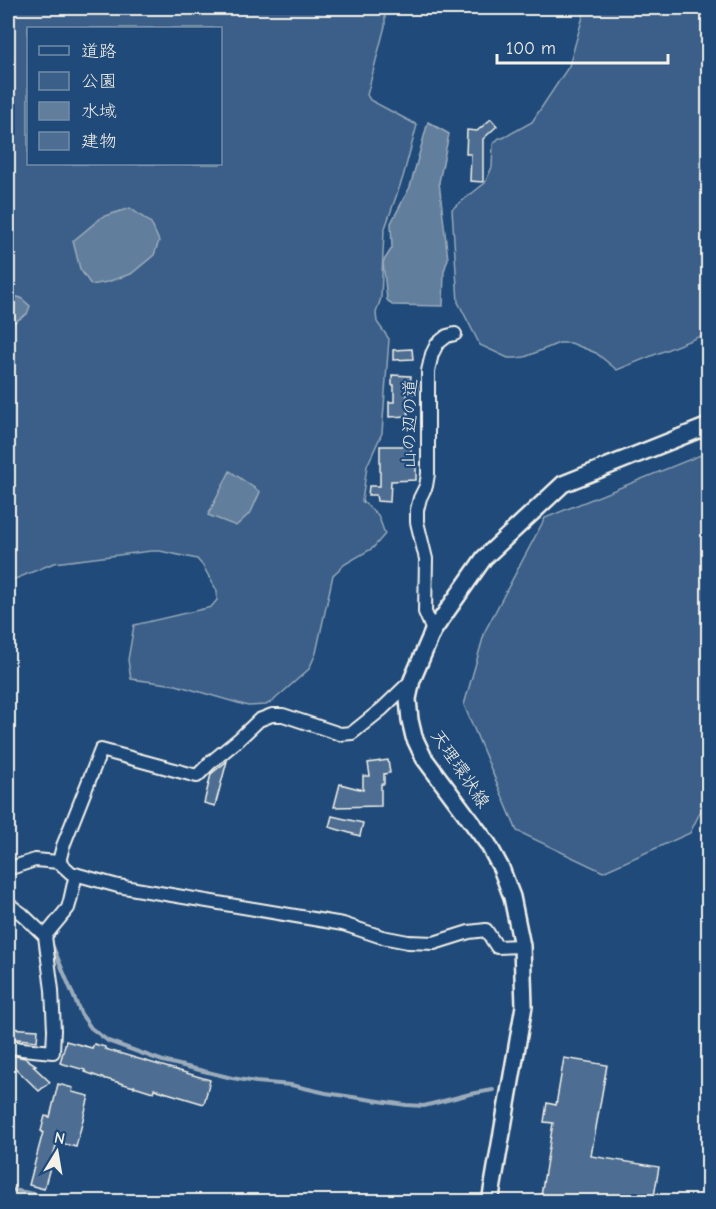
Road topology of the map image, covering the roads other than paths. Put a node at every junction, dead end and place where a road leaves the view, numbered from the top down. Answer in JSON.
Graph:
{"nodes":[{"id":1,"x":455,"y":334,"type":"dead end"},
{"id":2,"x":708,"y":426,"type":"edge"},
{"id":3,"x":433,"y":632,"type":"junction"},
{"id":4,"x":412,"y":680,"type":"junction"},
{"id":5,"x":59,"y":862,"type":"junction"},
{"id":6,"x":8,"y":867,"type":"edge"},
{"id":7,"x":76,"y":874,"type":"junction"},
{"id":8,"x":8,"y":904,"type":"edge"},
{"id":9,"x":45,"y":936,"type":"junction"},
{"id":10,"x":522,"y":946,"type":"junction"},
{"id":11,"x":8,"y":1046,"type":"edge"},
{"id":12,"x":490,"y":1202,"type":"edge"}],
"edges":[{"from":1,"to":3,"type":"street","name":"山の辺の道"},
{"from":2,"to":3,"type":"main road","name":"天理環状線"},
{"from":3,"to":4,"type":"main road","name":"天理環状線"},
{"from":4,"to":5,"type":"street"},
{"from":4,"to":10,"type":"main road","name":"天理環状線"},
{"from":5,"to":6,"type":"street"},
{"from":5,"to":7,"type":"street"},
{"from":7,"to":9,"type":"street"},
{"from":7,"to":10,"type":"street"},
{"from":8,"to":9,"type":"street"},
{"from":9,"to":11,"type":"street"},
{"from":10,"to":12,"type":"main road","name":"天理環状線"}]}
